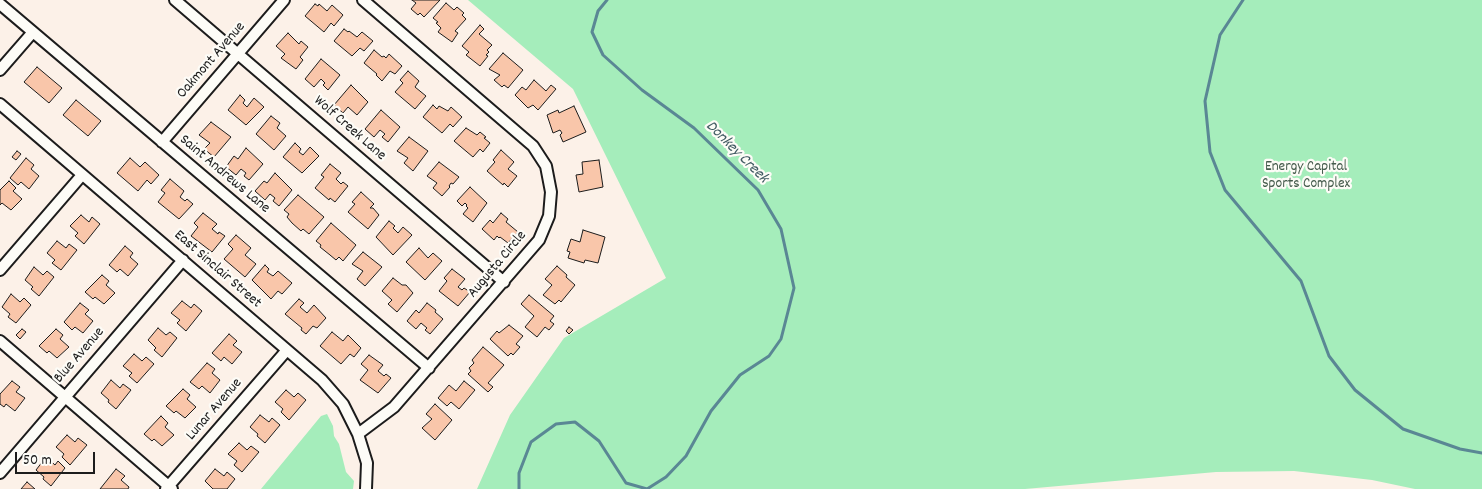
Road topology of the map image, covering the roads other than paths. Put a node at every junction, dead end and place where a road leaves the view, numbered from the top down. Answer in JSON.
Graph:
{"nodes":[{"id":1,"x":175,"y":0,"type":"edge"},
{"id":2,"x":284,"y":0,"type":"edge"},
{"id":3,"x":363,"y":0,"type":"edge"},
{"id":4,"x":0,"y":4,"type":"edge"},
{"id":5,"x":33,"y":32,"type":"junction"},
{"id":6,"x":238,"y":54,"type":"junction"},
{"id":7,"x":0,"y":70,"type":"edge"},
{"id":8,"x":0,"y":104,"type":"edge"},
{"id":9,"x":162,"y":142,"type":"junction"},
{"id":10,"x":82,"y":174,"type":"junction"},
{"id":11,"x":183,"y":260,"type":"junction"},
{"id":12,"x":0,"y":270,"type":"edge"},
{"id":13,"x":504,"y":282,"type":"junction"},
{"id":14,"x":0,"y":341,"type":"edge"},
{"id":15,"x":287,"y":350,"type":"junction"},
{"id":16,"x":429,"y":368,"type":"junction"},
{"id":17,"x":64,"y":397,"type":"junction"},
{"id":18,"x":358,"y":434,"type":"junction"},
{"id":19,"x":0,"y":473,"type":"edge"},
{"id":20,"x":169,"y":488,"type":"edge"},
{"id":21,"x":366,"y":489,"type":"edge"}],
"edges":[{"from":1,"to":6,"type":"street","name":"Wolf Creek Lane"},
{"from":2,"to":6,"type":"street","name":"Oakmont Avenue"},
{"from":3,"to":13,"type":"street","name":"Augusta Circle"},
{"from":4,"to":5,"type":"street","name":"Saint Andrews Lane"},
{"from":5,"to":7,"type":"street"},
{"from":5,"to":9,"type":"street","name":"Saint Andrews Lane"},
{"from":6,"to":9,"type":"street","name":"Oakmont Avenue"},
{"from":6,"to":13,"type":"street","name":"Wolf Creek Lane"},
{"from":8,"to":10,"type":"street","name":"East Sinclair Street"},
{"from":9,"to":16,"type":"street","name":"Saint Andrews Lane"},
{"from":10,"to":11,"type":"street","name":"East Sinclair Street"},
{"from":10,"to":12,"type":"street"},
{"from":11,"to":15,"type":"street","name":"East Sinclair Street"},
{"from":11,"to":17,"type":"street","name":"Blue Avenue"},
{"from":13,"to":16,"type":"street","name":"Augusta Circle"},
{"from":14,"to":17,"type":"street"},
{"from":15,"to":18,"type":"street","name":"East Sinclair Street"},
{"from":15,"to":20,"type":"street","name":"Lunar Avenue"},
{"from":16,"to":18,"type":"street","name":"Augusta Circle"},
{"from":17,"to":19,"type":"street","name":"Blue Avenue"},
{"from":17,"to":20,"type":"street"},
{"from":18,"to":21,"type":"street","name":"East Sinclair Street"}]}
